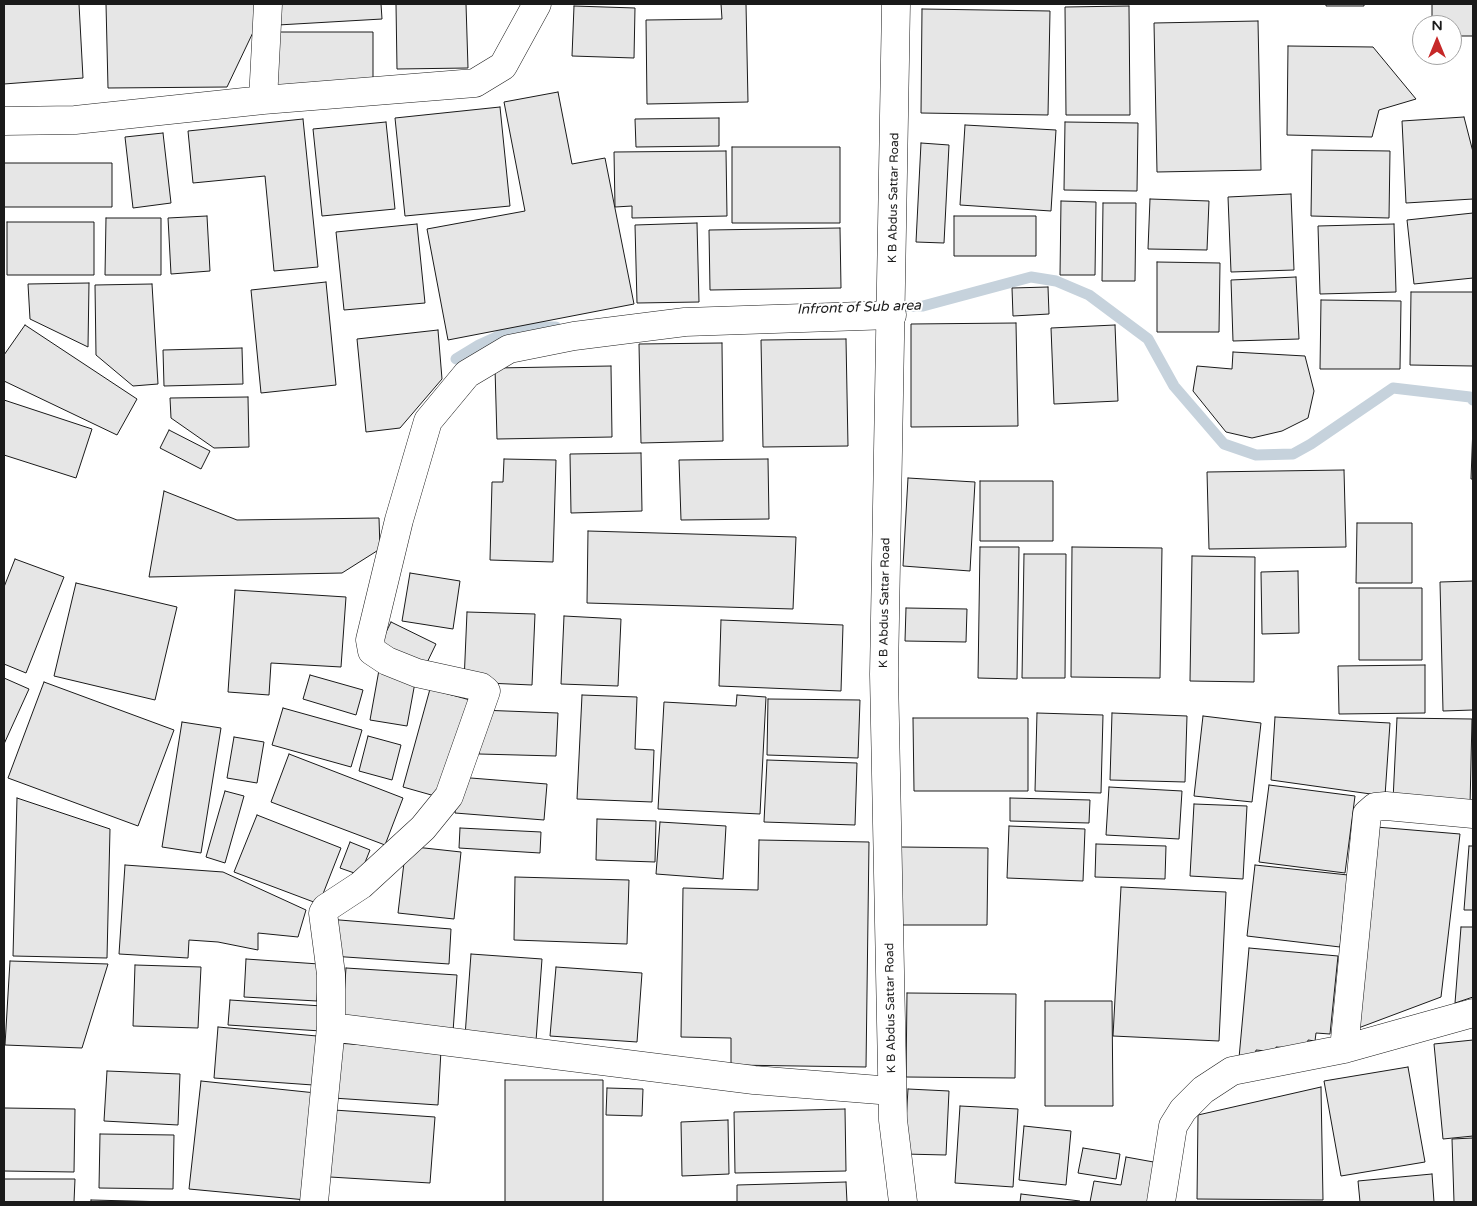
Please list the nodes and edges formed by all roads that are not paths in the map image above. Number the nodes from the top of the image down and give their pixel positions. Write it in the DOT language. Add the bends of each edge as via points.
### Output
graph roads {
  1 [pos="268,4"];
  2 [pos="537,4"];
  3 [pos="896,4"];
  4 [pos="263,100"];
  5 [pos="4,121"];
  6 [pos="892,315"];
  7 [pos="1473,814"];
  8 [pos="1473,1013"];
  9 [pos="331,1027"];
  10 [pos="1344,1049"];
  11 [pos="892,1091"];
  12 [pos="314,1202"];
  13 [pos="903,1202"];
  14 [pos="1160,1202"];
  1 -- 4 [label="street"];
  2 -- 4 [label="street" via="503,66 475,83"];
  3 -- 6 [label="street, K B Abdus Sattar Road"];
  4 -- 5 [label="street" via="75,120"];
  6 -- 9 [label="street" via="685,322 574,336 509,349 467,374 428,420 399,520 370,640 372,651 417,673 481,687 486,691 449,796 423,828 361,884 323,913 332,974"];
  6 -- 11 [label="street, K B Abdus Sattar Road" via="884,674"];
  7 -- 10 [label="street" via="1386,806 1375,807 1367,814"];
  8 -- 10 [label="street"];
  9 -- 11 [label="street" via="754,1080"];
  9 -- 12 [label="street"];
  10 -- 14 [label="street" via="1232,1071 1203,1090 1183,1110 1173,1126"];
  11 -- 13 [label="street, K B Abdus Sattar Road"];
}
